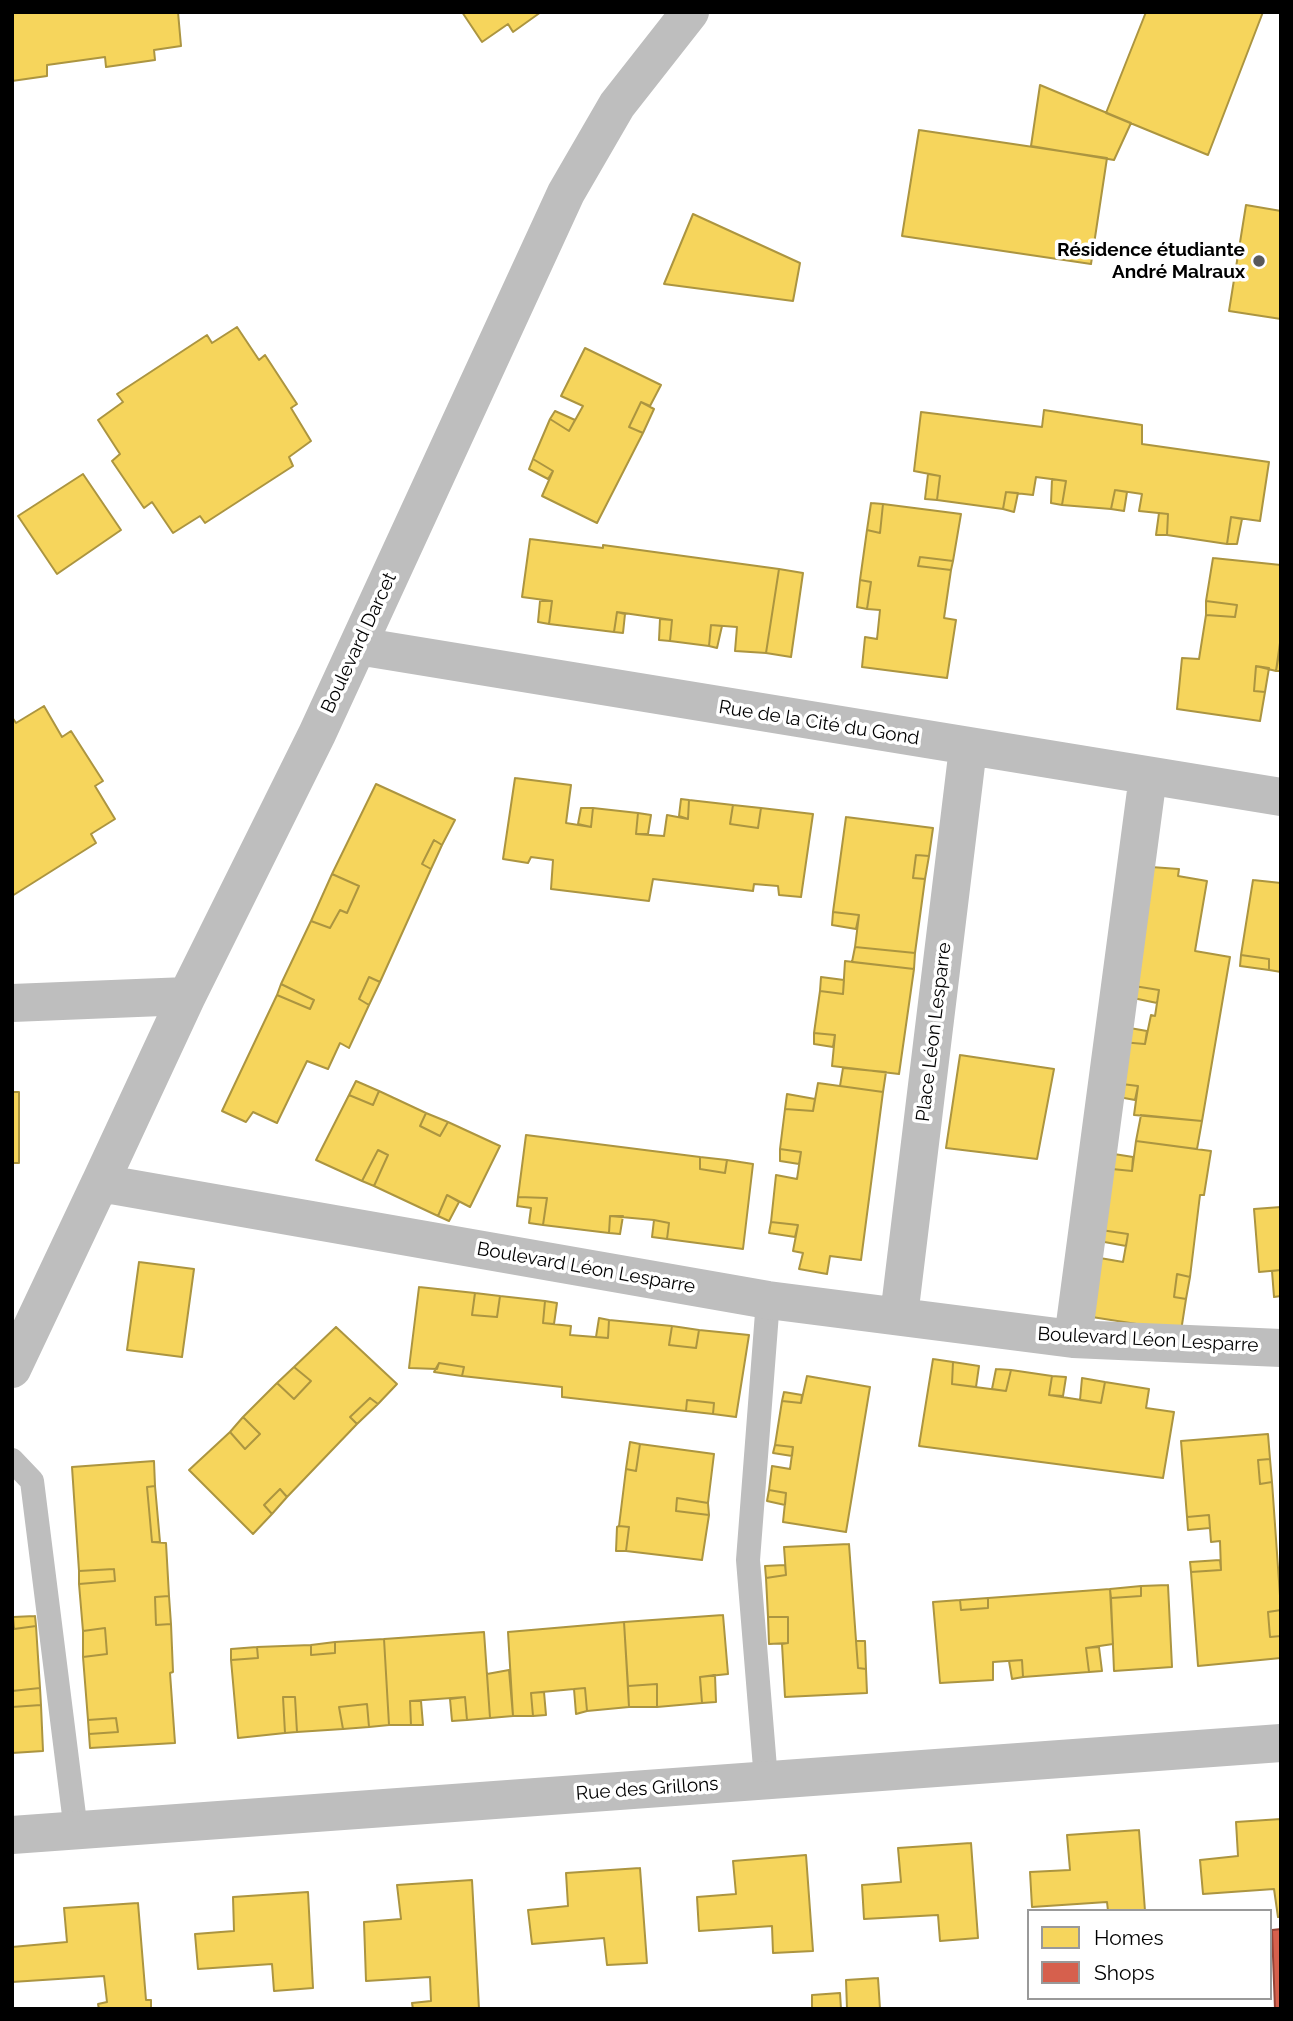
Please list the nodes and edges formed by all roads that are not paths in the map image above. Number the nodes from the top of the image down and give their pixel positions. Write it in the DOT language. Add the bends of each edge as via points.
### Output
graph roads {
  1 [pos="690,12"];
  2 [pos="358,646"];
  3 [pos="968,748"];
  4 [pos="1148,776"];
  5 [pos="1281,797"];
  6 [pos="187,996"];
  7 [pos="12,1003"];
  8 [pos="100,1183"];
  9 [pos="768,1300"];
  10 [pos="899,1316"];
  11 [pos="1073,1339"];
  12 [pos="1281,1348"];
  13 [pos="12,1369"];
  14 [pos="12,1460"];
  15 [pos="1281,1742"];
  16 [pos="766,1780"];
  17 [pos="76,1831"];
  18 [pos="12,1835"];
  1 -- 2 [label="street, Boulevard Darcet" via="617,105 566,193"];
  2 -- 3 [label="street, Rue de la Cité du Gond"];
  2 -- 6 [label="street, Boulevard Darcet"];
  3 -- 4 [label="street, Rue de la Cité du Gond"];
  3 -- 10 [label="street, Place Léon Lesparre"];
  4 -- 5 [label="street, Rue de la Cité du Gond"];
  4 -- 11 [label="street"];
  6 -- 7 [label="street"];
  6 -- 8 [label="street, Boulevard Darcet"];
  8 -- 9 [label="street, Boulevard Léon Lesparre"];
  8 -- 13 [label="street"];
  9 -- 10 [label="street, Boulevard Léon Lesparre"];
  9 -- 16 [label="lane" via="748,1560"];
  10 -- 11 [label="street, Boulevard Léon Lesparre"];
  11 -- 12 [label="street, Boulevard Léon Lesparre"];
  14 -- 17 [label="lane" via="32,1481"];
  15 -- 16 [label="street, Rue des Grillons"];
  16 -- 17 [label="street, Rue des Grillons"];
  17 -- 18 [label="street, Rue des Grillons"];
}
